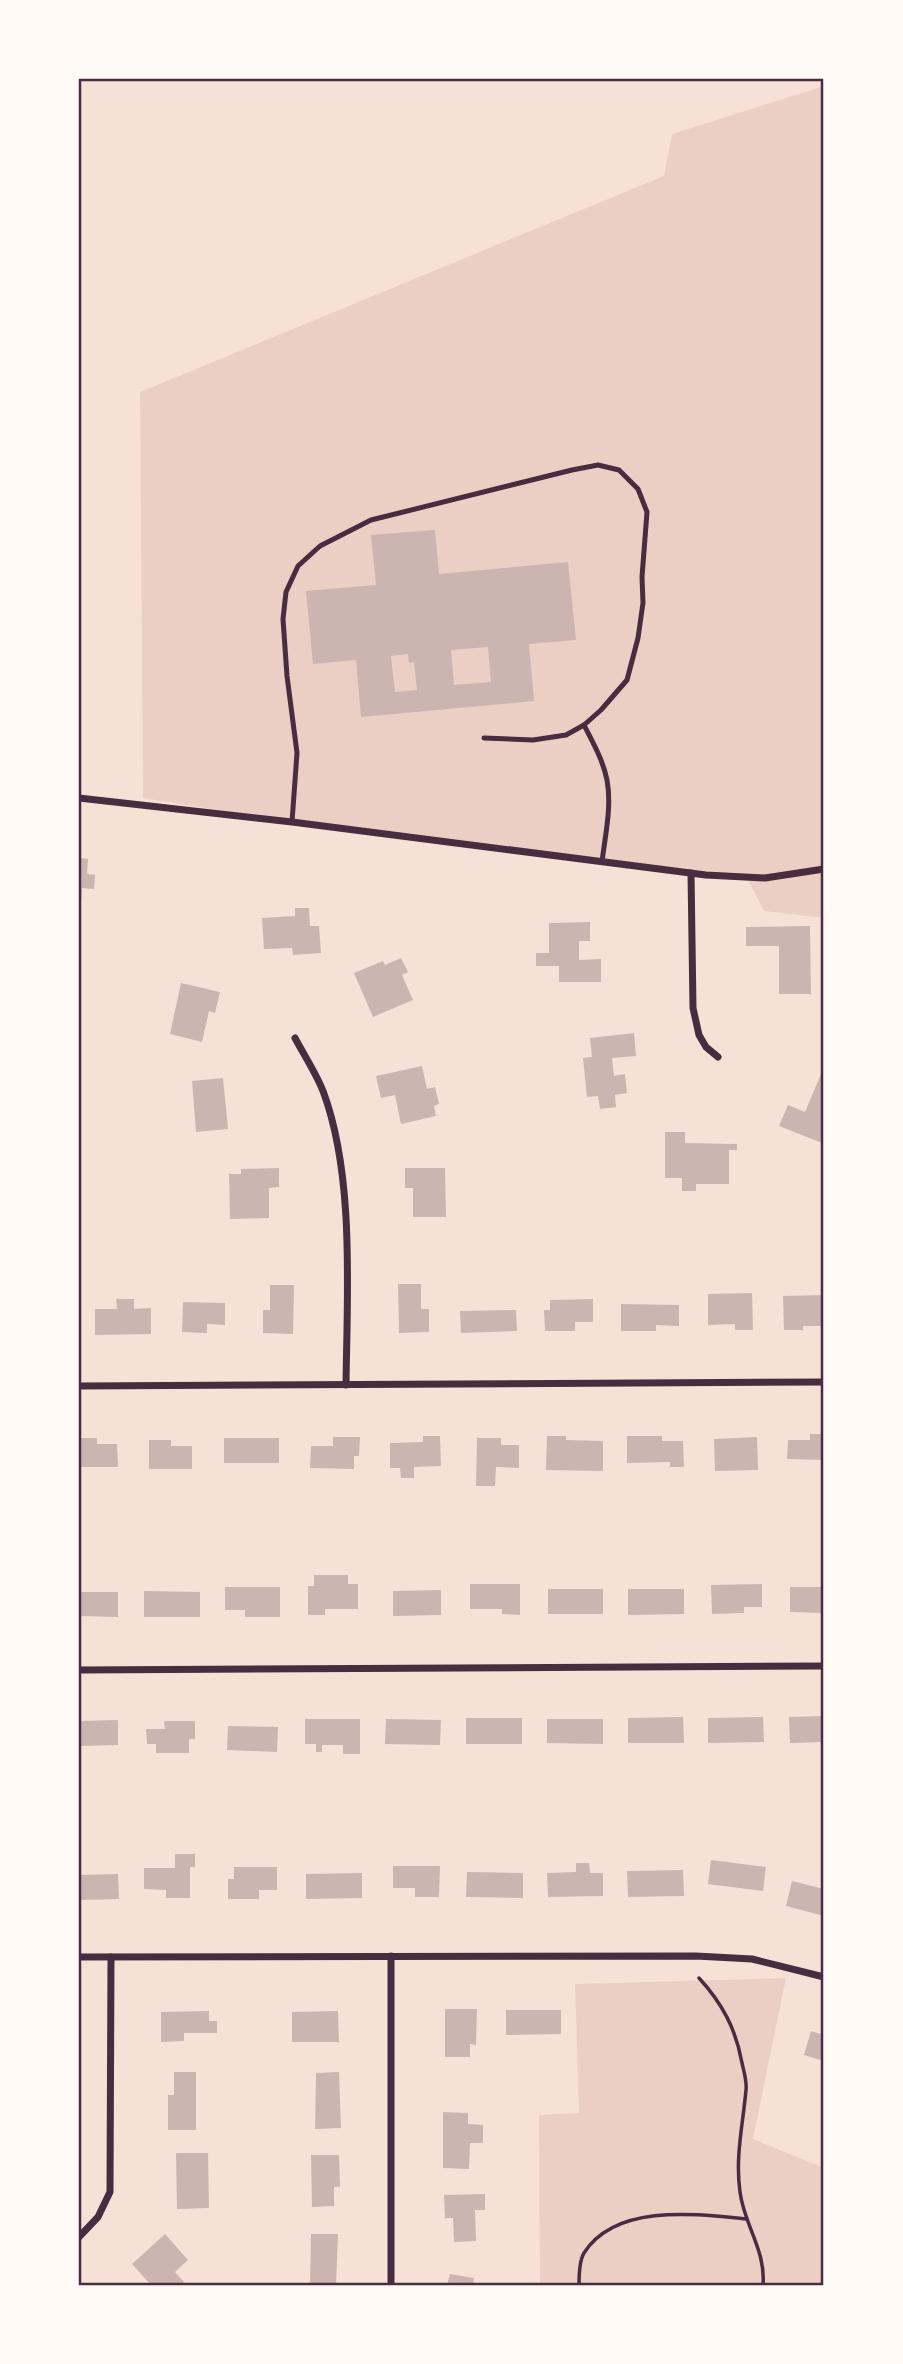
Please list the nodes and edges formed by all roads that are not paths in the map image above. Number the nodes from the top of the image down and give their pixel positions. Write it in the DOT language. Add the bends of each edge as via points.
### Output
graph roads {
  1 [pos="584,725"];
  2 [pos="484,738"];
  3 [pos="79,798"];
  4 [pos="292,822"];
  5 [pos="602,862"];
  6 [pos="824,869"];
  7 [pos="691,873"];
  8 [pos="295,1038"];
  9 [pos="718,1057"];
  10 [pos="824,1382"];
  11 [pos="79,1385"];
  12 [pos="346,1385"];
  13 [pos="824,1666"];
  14 [pos="79,1670"];
  15 [pos="391,1956"];
  16 [pos="79,1957"];
  17 [pos="111,1957"];
  18 [pos="824,1978"];
  19 [pos="79,2238"];
  20 [pos="391,2285"];
  1 -- 2 [label="lane" via="566,736"];
  1 -- 4 [label="lane" via="627,680 643,603 647,513 638,489 619,470 598,466 572,470 370,520 320,546 298,566 286,592 283,619 297,752"];
  1 -- 5 [label="lane" via="607,782 609,809"];
  3 -- 4 [label="street"];
  4 -- 5 [label="street"];
  5 -- 7 [label="street"];
  6 -- 7 [label="street" via="765,878"];
  7 -- 9 [label="street" via="693,1008 699,1035"];
  8 -- 12 [label="street" via="322,1090 343,1188"];
  10 -- 12 [label="street"];
  11 -- 12 [label="street"];
  13 -- 14 [label="street"];
  15 -- 17 [label="street"];
  15 -- 18 [label="street" via="696,1956 752,1959"];
  15 -- 20 [label="street"];
  16 -- 17 [label="street"];
  17 -- 19 [label="street" via="110,2193 98,2217"];
}
